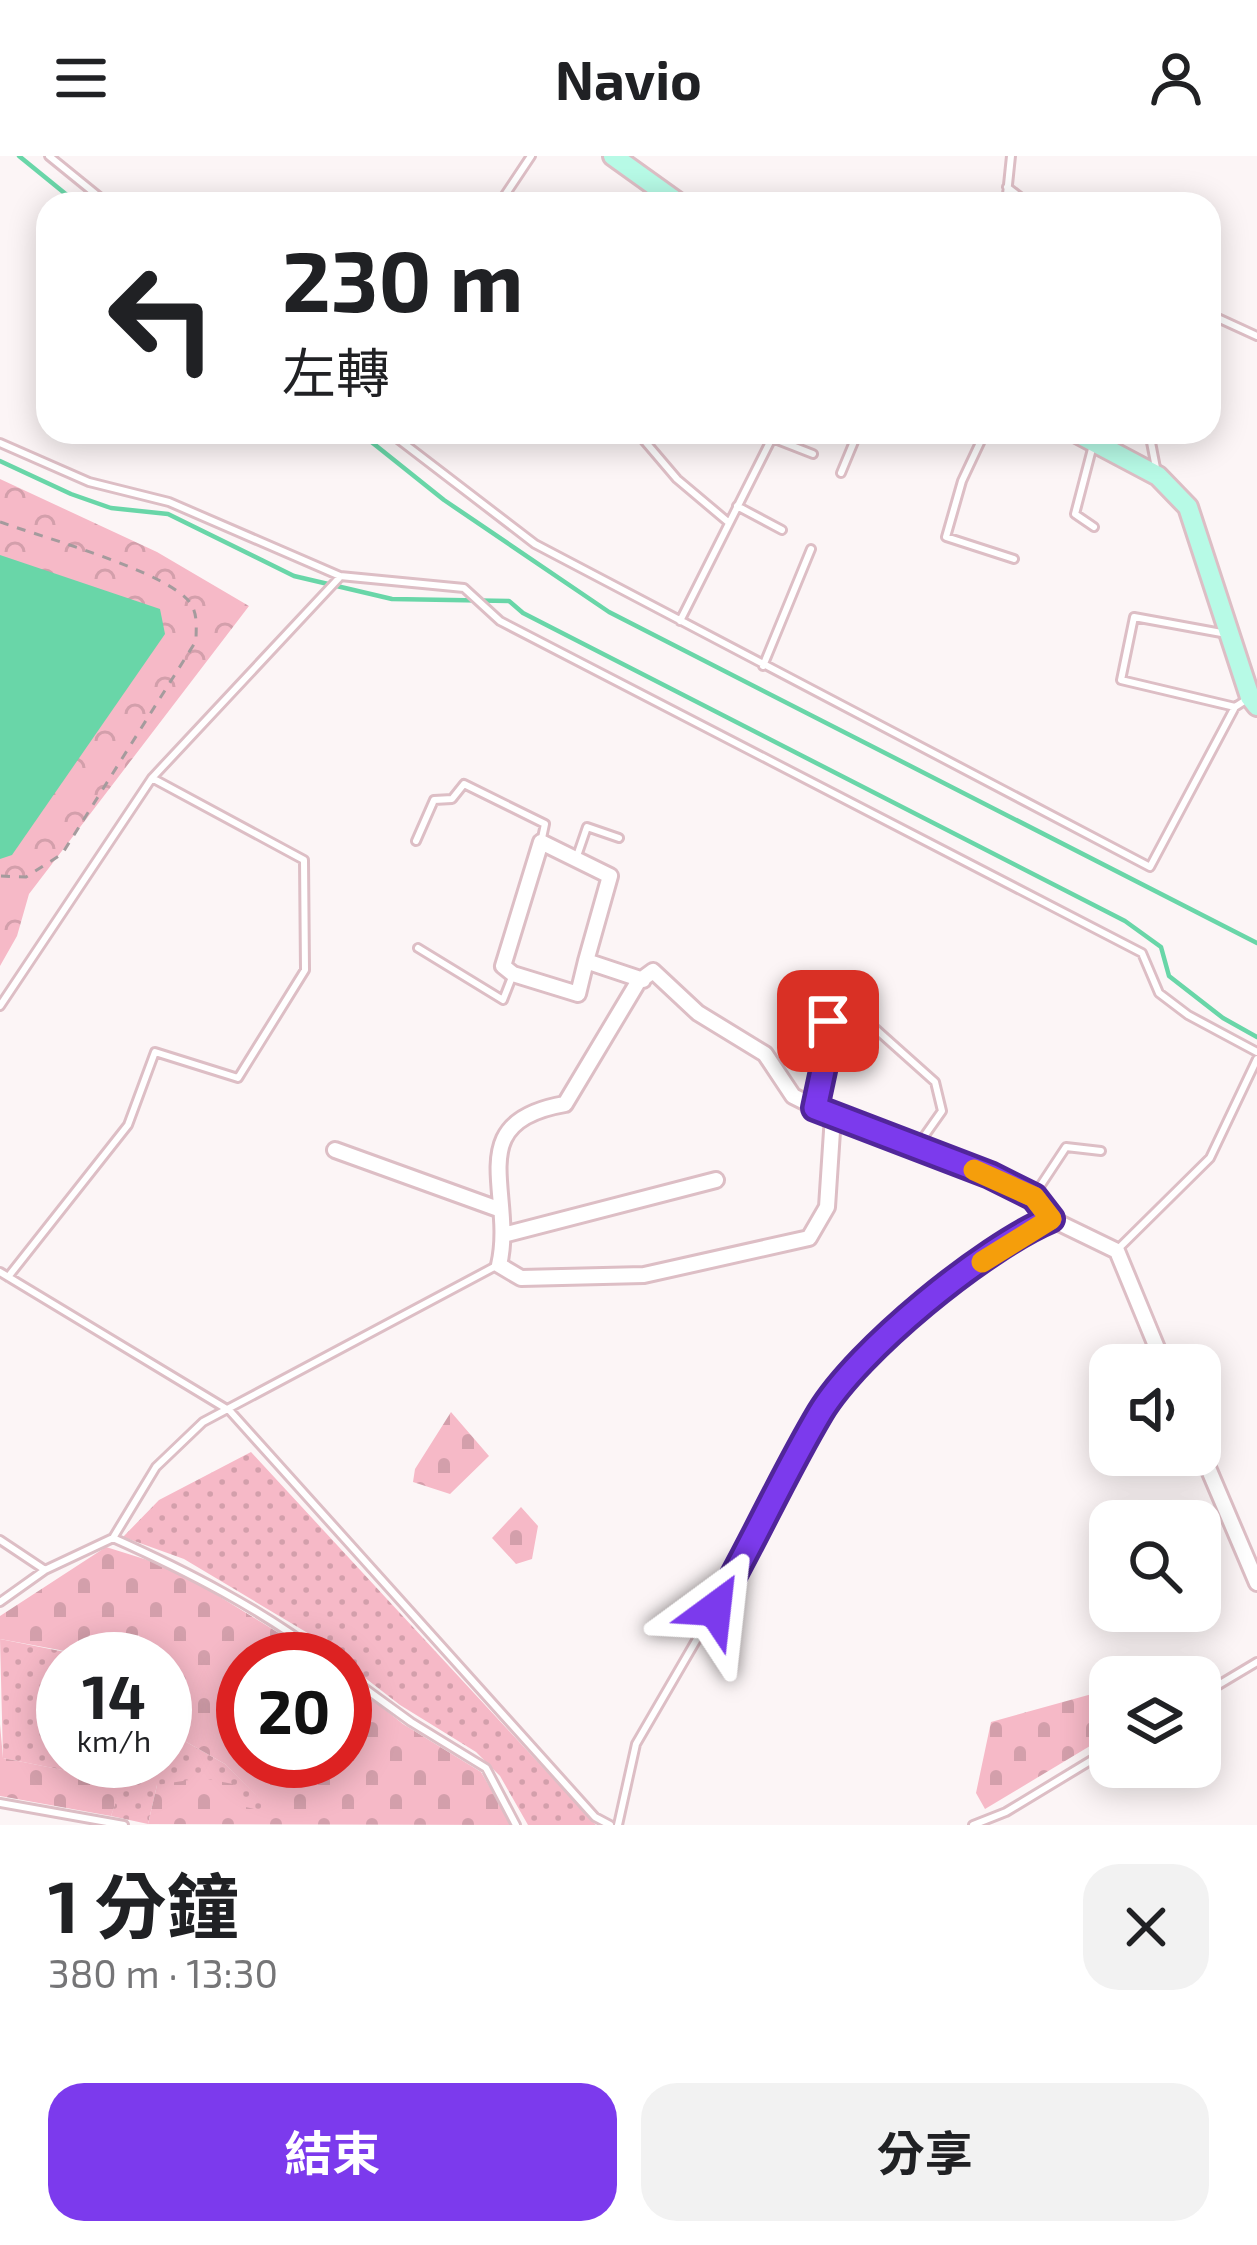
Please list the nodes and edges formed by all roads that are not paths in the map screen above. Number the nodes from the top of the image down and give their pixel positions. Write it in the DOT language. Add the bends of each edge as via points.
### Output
graph roads {
  1 [pos="49,156"];
  2 [pos="531,156"];
  3 [pos="613,156"];
  4 [pos="1012,156"];
  5 [pos="1007,187"];
  6 [pos="93,192"];
  7 [pos="508,192"];
  8 [pos="663,192"];
  9 [pos="1007,192"];
  10 [pos="1013,192"];
  11 [pos="1221,320"];
  12 [pos="1257,336"];
  13 [pos="0,442"];
  14 [pos="404,444"];
  15 [pos="647,444"];
  16 [pos="769,444"];
  17 [pos="792,444"];
  18 [pos="853,444"];
  19 [pos="979,444"];
  20 [pos="1093,444"];
  21 [pos="1098,444"];
  22 [pos="1151,444"];
  23 [pos="813,454"];
  24 [pos="841,473"];
  25 [pos="1158,476"];
  26 [pos="737,506"];
  27 [pos="728,522"];
  28 [pos="1094,527"];
  29 [pos="782,530"];
  30 [pos="811,549"];
  31 [pos="1014,559"];
  32 [pos="340,577"];
  33 [pos="680,621"];
  34 [pos="1231,634"];
  35 [pos="763,666"];
  36 [pos="1247,704"];
  37 [pos="152,778"];
  38 [pos="619,838"];
  39 [pos="416,841"];
  40 [pos="541,842"];
  41 [pos="576,859"];
  42 [pos="418,948"];
  43 [pos="586,961"];
  44 [pos="513,974"];
  45 [pos="643,980"];
  46 [pos="854,989"];
  47 [pos="0,1006"];
  48 [pos="798,1015"];
  49 [pos="1257,1056"];
  50 [pos="815,1108"];
  51 [pos="833,1116"];
  52 [pos="916,1148"];
  53 [pos="335,1150"];
  54 [pos="1101,1151"];
  55 [pos="716,1180"];
  56 [pos="1034,1197"];
  57 [pos="500,1210"];
  58 [pos="1051,1219"];
  59 [pos="502,1235"];
  60 [pos="1117,1251"];
  61 [pos="500,1265"];
  62 [pos="4,1275"];
  63 [pos="1155,1344"];
  64 [pos="230,1411"];
  65 [pos="1211,1476"];
  66 [pos="112,1538"];
  67 [pos="0,1540"];
  68 [pos="45,1570"];
  69 [pos="738,1570"];
  70 [pos="1257,1583"];
  71 [pos="0,1602"];
  72 [pos="290,1632"];
  73 [pos="1257,1662"];
  74 [pos="1221,1683"];
  75 [pos="372,1693"];
  76 [pos="1089,1762"];
  77 [pos="0,1803"];
  78 [pos="124,1825"];
  79 [pos="515,1825"];
  80 [pos="614,1825"];
  81 [pos="973,1825"];
  1 -- 6 [label="lane"];
  2 -- 7 [label="lane"];
  3 -- 8 [label="street"];
  4 -- 5 [label="lane"];
  5 -- 9 [label="lane"];
  5 -- 10 [label="lane"];
  11 -- 12 [label="lane"];
  13 -- 32 [label="lane" via="89,482 169,502"];
  14 -- 33 [label="lane" via="535,544"];
  15 -- 27 [label="lane"];
  16 -- 26 [label="lane"];
  17 -- 23 [label="lane"];
  18 -- 24 [label="lane"];
  19 -- 31 [label="lane" via="946,537"];
  20 -- 28 [label="lane" via="1075,514"];
  21 -- 25 [label="street"];
  22 -- 25 [label="lane"];
  25 -- 34 [label="street" via="1188,507"];
  26 -- 27 [label="lane"];
  26 -- 29 [label="lane"];
  27 -- 33 [label="lane"];
  30 -- 35 [label="lane"];
  32 -- 37 [label="lane"];
  32 -- 49 [label="lane" via="464,588 500,621 1142,953 1159,993"];
  33 -- 35 [label="lane"];
  34 -- 36 [label="street"];
  34 -- 36 [label="lane" via="1134,617 1120,680"];
  35 -- 36 [label="lane" via="1150,866"];
  37 -- 47 [label="lane"];
  37 -- 62 [label="lane" via="304,860 305,970 238,1078 155,1052 128,1125"];
  38 -- 41 [label="lane" via="587,827"];
  39 -- 40 [label="lane" via="434,800 452,799 464,784 545,824"];
  40 -- 41 [label="street"];
  40 -- 44 [label="street" via="503,966"];
  41 -- 43 [label="street" via="610,876"];
  42 -- 44 [label="lane" via="503,1000"];
  43 -- 44 [label="street" via="578,994"];
  43 -- 45 [label="street"];
  45 -- 50 [label="street" via="653,971 698,1013 765,1054 793,1096"];
  45 -- 57 [label="street" via="565,1104 533,1109 507,1130"];
  46 -- 52 [label="lane" via="869,1023 934,1082 942,1112"];
  48 -- 50 [label="street" via="828,1021"];
  49 -- 60 [label="lane" via="1210,1158"];
  50 -- 51 [label="street"];
  51 -- 52 [label="street"];
  51 -- 61 [label="street" via="826,1207 809,1238 644,1275 521,1278"];
  52 -- 56 [label="street"];
  53 -- 57 [label="street"];
  54 -- 56 [label="lane" via="1066,1147"];
  55 -- 59 [label="street"];
  56 -- 58 [label="street"];
  57 -- 59 [label="street"];
  58 -- 60 [label="street"];
  58 -- 69 [label="street" via="932,1296 873,1350 822,1409"];
  59 -- 61 [label="street"];
  60 -- 63 [label="street"];
  61 -- 64 [label="lane"];
  62 -- 64 [label="lane"];
  64 -- 66 [label="lane" via="203,1422 156,1467"];
  64 -- 80 [label="lane" via="596,1817"];
  65 -- 70 [label="street"];
  66 -- 68 [label="lane"];
  66 -- 72 [label="lane"];
  67 -- 68 [label="lane"];
  68 -- 71 [label="lane"];
  69 -- 80 [label="lane" via="636,1744"];
  73 -- 74 [label="lane"];
  75 -- 79 [label="lane" via="486,1768"];
  76 -- 81 [label="lane"];
  77 -- 78 [label="lane"];
}
